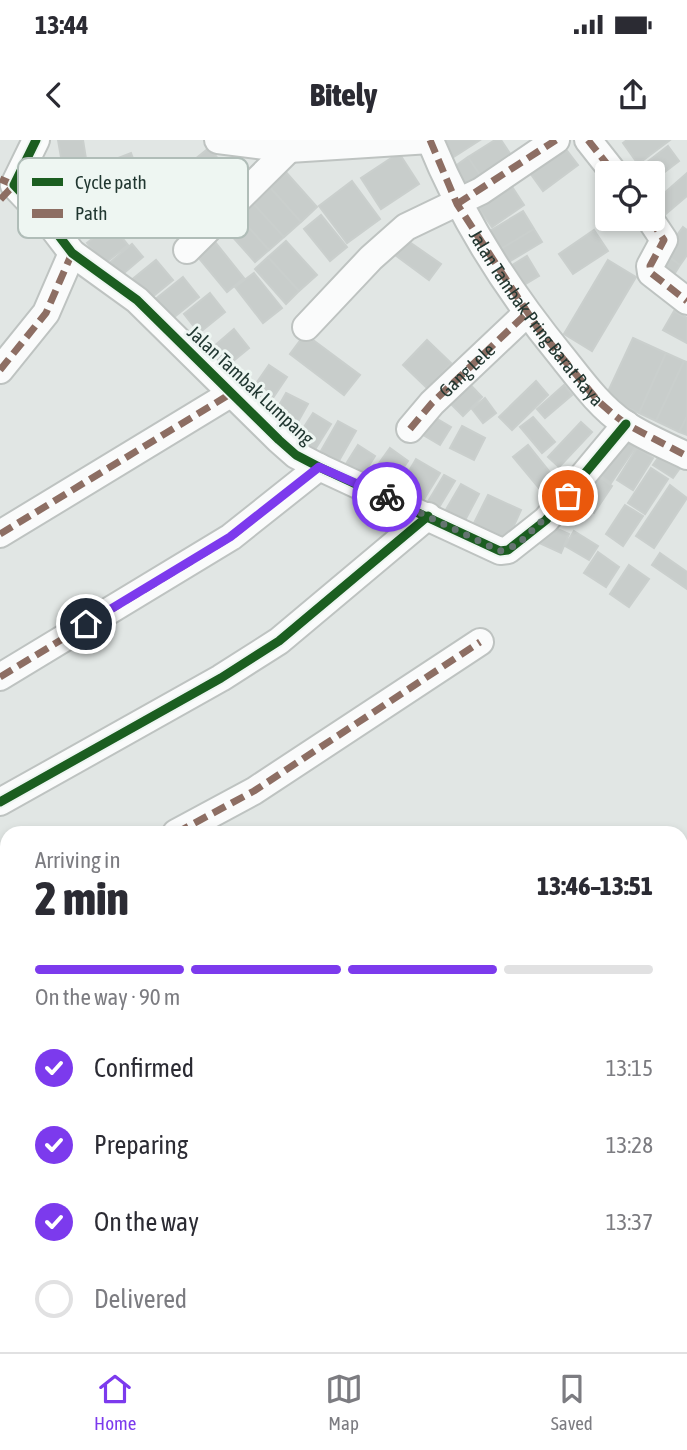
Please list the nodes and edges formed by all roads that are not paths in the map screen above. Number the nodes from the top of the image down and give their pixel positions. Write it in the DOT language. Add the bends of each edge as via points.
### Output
graph roads {
  1 [pos="36,140"];
  2 [pos="218,140"];
  3 [pos="430,140"];
  4 [pos="556,140"];
  5 [pos="588,140"];
  6 [pos="289,149"];
  7 [pos="24,158"];
  8 [pos="605,161"];
  9 [pos="18,168"];
  10 [pos="5,188"];
  11 [pos="248,190"];
  12 [pos="457,204"];
  13 [pos="658,231"];
  14 [pos="61,238"];
  15 [pos="199,238"];
  16 [pos="187,250"];
  17 [pos="72,253"];
  18 [pos="687,301"];
  19 [pos="527,313"];
  20 [pos="306,327"];
  21 [pos="0,370"];
  22 [pos="232,393"];
  23 [pos="626,424"];
  24 [pos="410,429"];
  25 [pos="687,456"];
  26 [pos="319,467"];
  27 [pos="428,516"];
  28 [pos="0,534"];
  29 [pos="480,642"];
  30 [pos="0,677"];
  31 [pos="0,802"];
  32 [pos="189,826"];
  1 -- 7 [label="street, Jalan Tambak Lumpang"];
  2 -- 6 [label="street"];
  3 -- 6 [label="street"];
  3 -- 12 [label="street, Jalan Tambak Pring Barat Raya"];
  4 -- 12 [label="street"];
  5 -- 8 [label="street"];
  6 -- 11 [label="street"];
  9 -- 10 [label="street, Jalan Tambak Lumpang"];
  12 -- 19 [label="street, Jalan Tambak Pring Barat Raya"];
  12 -- 20 [label="street" via="406,227"];
  13 -- 18 [label="street" via="664,240 649,268"];
  14 -- 17 [label="street, Jalan Tambak Lumpang"];
  15 -- 16 [label="street"];
  17 -- 21 [label="street" via="46,313"];
  17 -- 22 [label="street, Jalan Tambak Lumpang" via="137,300"];
  19 -- 23 [label="street, Jalan Tambak Pring Barat Raya" via="598,401"];
  19 -- 24 [label="street, Gang Lele"];
  22 -- 26 [label="street, Jalan Tambak Lumpang" via="296,455"];
  22 -- 28 [label="street, Jalan Tambak Lumpang"];
  23 -- 25 [label="street, Jalan Tambak Pring Barat Raya"];
  23 -- 27 [label="street, Jalan Tambak Lumpang" via="568,496 513,548 500,551"];
  26 -- 27 [label="street, Jalan Tambak Lumpang"];
  26 -- 30 [label="street" via="230,537"];
  27 -- 31 [label="street" via="279,642"];
  29 -- 32 [label="street" via="254,791"];
}
